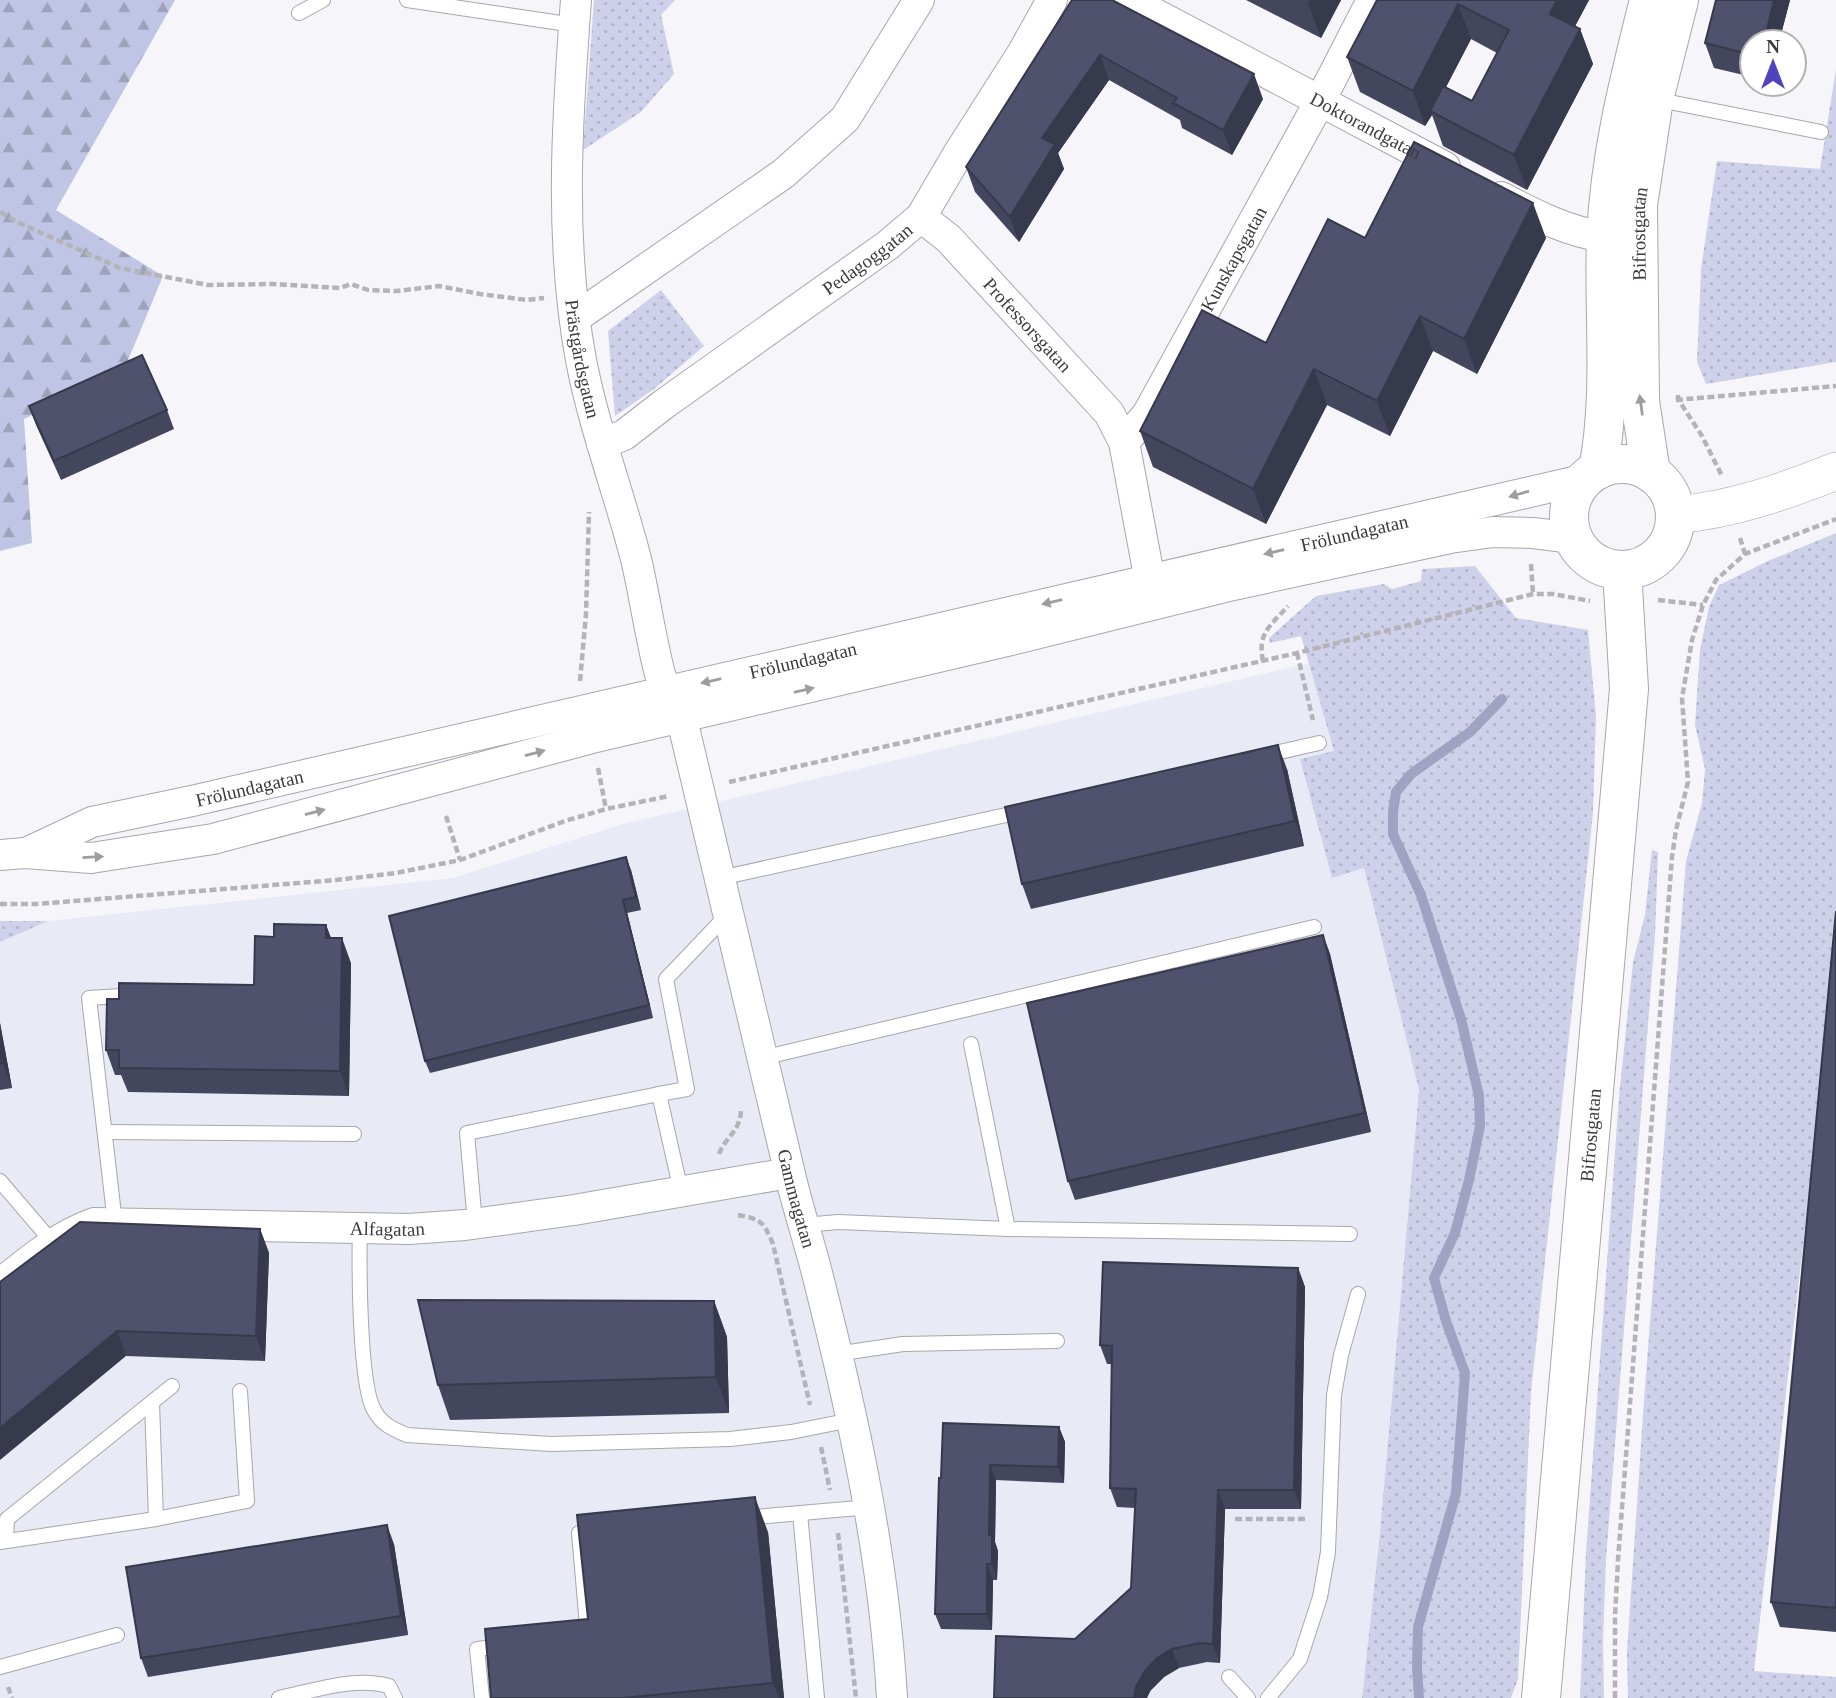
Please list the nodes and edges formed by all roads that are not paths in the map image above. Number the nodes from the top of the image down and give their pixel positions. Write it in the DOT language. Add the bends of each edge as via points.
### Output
graph roads {
  1 [pos="323,0"];
  2 [pos="407,0"];
  3 [pos="919,0"];
  4 [pos="1052,0"];
  5 [pos="1129,0"];
  6 [pos="1372,0"];
  7 [pos="1648,0"];
  8 [pos="1664,0"];
  9 [pos="1679,0"];
  10 [pos="575,12"];
  11 [pos="299,13"];
  12 [pos="1320,101"];
  13 [pos="1639,103"];
  14 [pos="1821,132"];
  15 [pos="1626,187"];
  16 [pos="921,217"];
  17 [pos="1615,225"];
  18 [pos="1621,298"];
  19 [pos="574,307"];
  20 [pos="1606,335"];
  21 [pos="1125,442"];
  22 [pos="602,444"];
  23 [pos="1836,471"];
  24 [pos="1651,473"];
  25 [pos="1592,474"];
  26 [pos="1675,515"];
  27 [pos="1573,538"];
  28 [pos="1624,585"];
  29 [pos="1152,592"];
  30 [pos="674,705"];
  31 [pos="1319,743"];
  32 [pos="1252,758"];
  33 [pos="1041,807"];
  34 [pos="12,854"];
  35 [pos="720,878"];
  36 [pos="728,914"];
  37 [pos="1314,927"];
  38 [pos="155,993"];
  39 [pos="971,1044"];
  40 [pos="762,1058"];
  41 [pos="659,1094"];
  42 [pos="106,1132"];
  43 [pos="354,1134"];
  44 [pos="789,1173"];
  45 [pos="0,1181"];
  46 [pos="681,1191"];
  47 [pos="115,1223"];
  48 [pos="475,1223"];
  49 [pos="804,1226"];
  50 [pos="360,1228"];
  51 [pos="1009,1229"];
  52 [pos="1350,1234"];
  53 [pos="53,1243"];
  54 [pos="0,1284"];
  55 [pos="1358,1294"];
  56 [pos="1057,1341"];
  57 [pos="836,1354"];
  58 [pos="172,1387"];
  59 [pos="240,1391"];
  60 [pos="152,1402"];
  61 [pos="851,1420"];
  62 [pos="870,1507"];
  63 [pos="800,1513"];
  64 [pos="731,1519"];
  65 [pos="156,1520"];
  66 [pos="607,1531"];
  67 [pos="3,1542"];
  68 [pos="117,1634"];
  69 [pos="575,1640"];
  70 [pos="519,1645"];
  71 [pos="0,1667"];
  72 [pos="1229,1677"];
  73 [pos="279,1698"];
  74 [pos="395,1698"];
  75 [pos="482,1698"];
  76 [pos="817,1698"];
  77 [pos="892,1698"];
  78 [pos="1248,1698"];
  79 [pos="1268,1698"];
  80 [pos="1542,1698"];
  1 -- 11 [label="lane"];
  2 -- 10 [label="lane"];
  3 -- 19 [label="street" via="845,119 783,174"];
  4 -- 16 [label="street, Pedagoggatan"];
  5 -- 12 [label="street, Doktorandgatan"];
  6 -- 12 [label="street, Kunskapsgatan"];
  7 -- 13 [label="main road, Bifrostgatan"];
  8 -- 13 [label="lane"];
  9 -- 13 [label="main road, Bifrostgatan"];
  10 -- 19 [label="street, Prästgårdsgatan" via="567,192"];
  12 -- 17 [label="street, Doktorandgatan" via="1554,222 1594,236"];
  12 -- 21 [label="street, Kunskapsgatan" via="1147,415"];
  13 -- 14 [label="lane"];
  13 -- 17 [label="main road, Bifrostgatan" via="1618,123 1611,172"];
  24 -- 13 [label="main road, Bifrostgatan, one-way" via="1640,401"];
  15 -- 17 [label="lane"];
  16 -- 21 [label="street, Professorsgatan" via="949,239 1109,413"];
  16 -- 22 [label="street, Pedagoggatan" via="624,435"];
  17 -- 20 [label="main road, Bifrostgatan"];
  18 -- 20 [label="lane"];
  19 -- 22 [label="street, Prästgårdsgatan"];
  20 -- 25 [label="main road, Bifrostgatan" via="1605,420"];
  21 -- 29 [label="street"];
  22 -- 30 [label="street, Prästgårdsgatan" via="636,559 660,673"];
  23 -- 26 [label="street" via="1731,507"];
  24 -- 25 [label="main road" via="1625,464"];
  24 -- 26 [label="main road, Bifrostgatan" via="1668,491"];
  25 -- 27 [label="main road, Bifrostgatan" via="1573,496"];
  25 -- 29 [label="street, Frölundagatan, one-way"];
  26 -- 28 [label="main road" via="1671,536 1660,554"];
  27 -- 28 [label="main road" via="1585,555"];
  27 -- 29 [label="street, Frölundagatan" via="1493,533"];
  28 -- 80 [label="main road, Bifrostgatan" via="1629,689"];
  29 -- 30 [label="street, Frölundagatan"];
  30 -- 34 [label="street, Frölundagatan" via="585,709 92,822"];
  34 -- 30 [label="street, Frölundagatan, one-way" via="91,858 213,839 592,738"];
  30 -- 35 [label="street, Gammagatan"];
  31 -- 32 [label="lane"];
  33 -- 35 [label="lane"];
  35 -- 36 [label="street, Gammagatan"];
  36 -- 40 [label="street, Gammagatan"];
  36 -- 41 [label="lane" via="666,979 687,1089"];
  37 -- 40 [label="lane"];
  38 -- 42 [label="lane" via="89,998"];
  39 -- 51 [label="lane"];
  40 -- 44 [label="street, Gammagatan"];
  41 -- 46 [label="lane"];
  41 -- 48 [label="lane" via="467,1133"];
  42 -- 43 [label="lane"];
  42 -- 47 [label="lane"];
  44 -- 46 [label="street, Alfagatan"];
  44 -- 49 [label="street, Gammagatan"];
  45 -- 53 [label="lane"];
  46 -- 48 [label="street, Alfagatan"];
  47 -- 50 [label="street, Alfagatan"];
  47 -- 53 [label="street, Alfagatan" via="94,1223"];
  48 -- 50 [label="street, Alfagatan"];
  49 -- 51 [label="lane" via="838,1222"];
  49 -- 57 [label="street, Gammagatan"];
  50 -- 61 [label="lane" via="366,1375 373,1409 387,1427 407,1435 551,1444 730,1439"];
  51 -- 52 [label="lane"];
  53 -- 54 [label="street, Alfagatan"];
  55 -- 79 [label="lane" via="1334,1395 1328,1552 1320,1597 1300,1659"];
  56 -- 57 [label="lane" via="903,1344"];
  57 -- 61 [label="street, Gammagatan"];
  58 -- 60 [label="lane"];
  59 -- 65 [label="lane" via="247,1501"];
  60 -- 65 [label="lane"];
  60 -- 67 [label="lane" via="7,1520"];
  61 -- 62 [label="street, Gammagatan"];
  62 -- 63 [label="lane"];
  62 -- 77 [label="street, Gammagatan"];
  63 -- 64 [label="lane"];
  63 -- 76 [label="lane"];
  65 -- 67 [label="lane"];
  66 -- 69 [label="lane" via="579,1533 589,1639"];
  68 -- 71 [label="lane"];
  70 -- 75 [label="lane" via="477,1649"];
  72 -- 78 [label="lane"];
  73 -- 74 [label="lane" via="376,1682 389,1686"];
}
